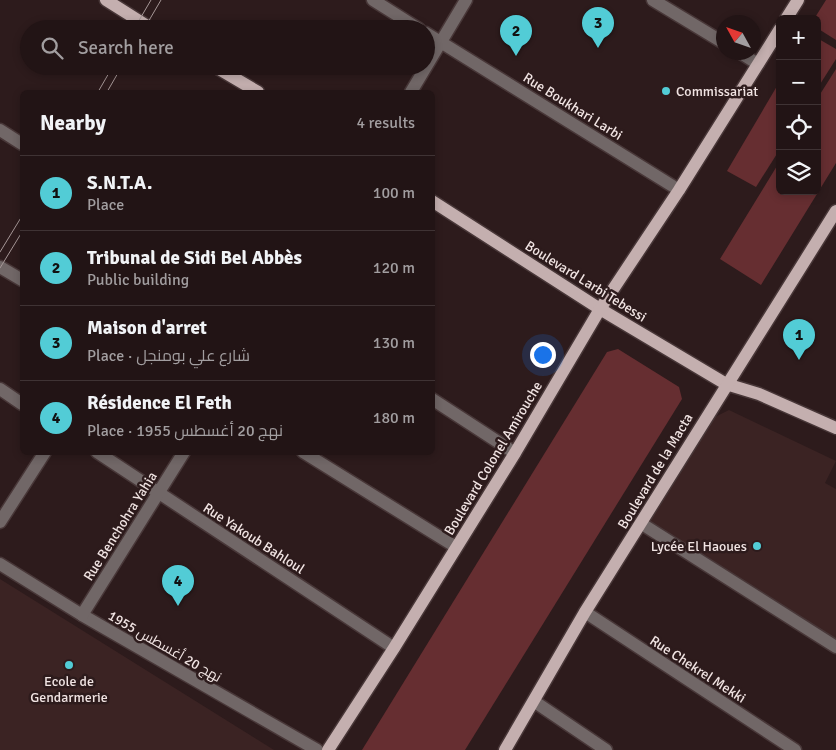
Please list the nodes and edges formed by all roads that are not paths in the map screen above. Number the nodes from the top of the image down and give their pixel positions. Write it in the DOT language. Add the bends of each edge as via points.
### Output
graph roads {
  1 [pos="106,0"];
  2 [pos="373,0"];
  3 [pos="466,0"];
  4 [pos="653,0"];
  5 [pos="798,0"];
  6 [pos="789,15"];
  7 [pos="138,20"];
  8 [pos="405,20"];
  9 [pos="776,35"];
  10 [pos="716,38"];
  11 [pos="435,39"];
  12 [pos="442,43"];
  13 [pos="435,54"];
  14 [pos="752,60"];
  15 [pos="758,64"];
  16 [pos="229,75"];
  17 [pos="422,75"];
  18 [pos="255,90"];
  19 [pos="412,90"];
  20 [pos="0,130"];
  21 [pos="20,143"];
  22 [pos="679,190"];
  23 [pos="435,203"];
  24 [pos="836,212"];
  25 [pos="0,267"];
  26 [pos="20,279"];
  27 [pos="600,309"];
  28 [pos="726,384"];
  29 [pos="0,389"];
  30 [pos="435,401"];
  31 [pos="20,403"];
  32 [pos="836,428"];
  33 [pos="515,453"];
  34 [pos="43,455"];
  35 [pos="101,455"];
  36 [pos="182,455"];
  37 [pos="308,455"];
  38 [pos="158,493"];
  39 [pos="0,522"];
  40 [pos="642,524"];
  41 [pos="456,547"];
  42 [pos="0,564"];
  43 [pos="584,612"];
  44 [pos="82,615"];
  45 [pos="836,647"];
  46 [pos="394,648"];
  47 [pos="535,702"];
  48 [pos="317,750"];
  49 [pos="328,750"];
  50 [pos="505,750"];
  51 [pos="606,750"];
  52 [pos="795,750"];
  1 -- 7 [label="main road"];
  2 -- 8 [label="street"];
  3 -- 12 [label="street"];
  4 -- 10 [label="street"];
  5 -- 6 [label="main road"];
  9 -- 15 [label="main road, Boulevard Colonel Amirouche"];
  11 -- 12 [label="street, Rue Boukhari Larbi"];
  12 -- 13 [label="street"];
  12 -- 22 [label="street, Rue Boukhari Larbi"];
  14 -- 15 [label="street"];
  15 -- 22 [label="main road, Boulevard Colonel Amirouche"];
  16 -- 18 [label="main road"];
  17 -- 19 [label="street"];
  20 -- 21 [label="street"];
  22 -- 27 [label="main road, Boulevard Colonel Amirouche"];
  23 -- 27 [label="main road, Boulevard Larbi Tebessi"];
  24 -- 28 [label="main road, Boulevard de la Macta"];
  25 -- 26 [label="street"];
  27 -- 28 [label="main road, Boulevard Larbi Tebessi"];
  27 -- 33 [label="main road, Boulevard Colonel Amirouche"];
  28 -- 32 [label="main road, Boulevard Larbi Tebessi" via="759,394"];
  28 -- 40 [label="main road, Boulevard de la Macta"];
  29 -- 31 [label="street"];
  30 -- 33 [label="street"];
  33 -- 41 [label="main road, Boulevard Colonel Amirouche"];
  34 -- 39 [label="street"];
  35 -- 38 [label="street, Rue Yakoub Bahloul"];
  36 -- 38 [label="street, Rue Benchohra Yahia"];
  37 -- 41 [label="street"];
  38 -- 44 [label="street, Rue Benchohra Yahia"];
  38 -- 46 [label="street, Rue Yakoub Bahloul"];
  40 -- 43 [label="main road, Boulevard de la Macta"];
  40 -- 45 [label="street"];
  41 -- 46 [label="main road, Boulevard Colonel Amirouche"];
  42 -- 44 [label="street, نهج 20 أغسطس 1955"];
  43 -- 47 [label="main road, Boulevard de la Macta"];
  43 -- 52 [label="street, Rue Chekrel Mekki"];
  44 -- 48 [label="street, نهج 20 أغسطس 1955"];
  46 -- 49 [label="main road, Boulevard Colonel Amirouche"];
  47 -- 50 [label="main road, Boulevard de la Macta"];
  47 -- 51 [label="street"];
}
